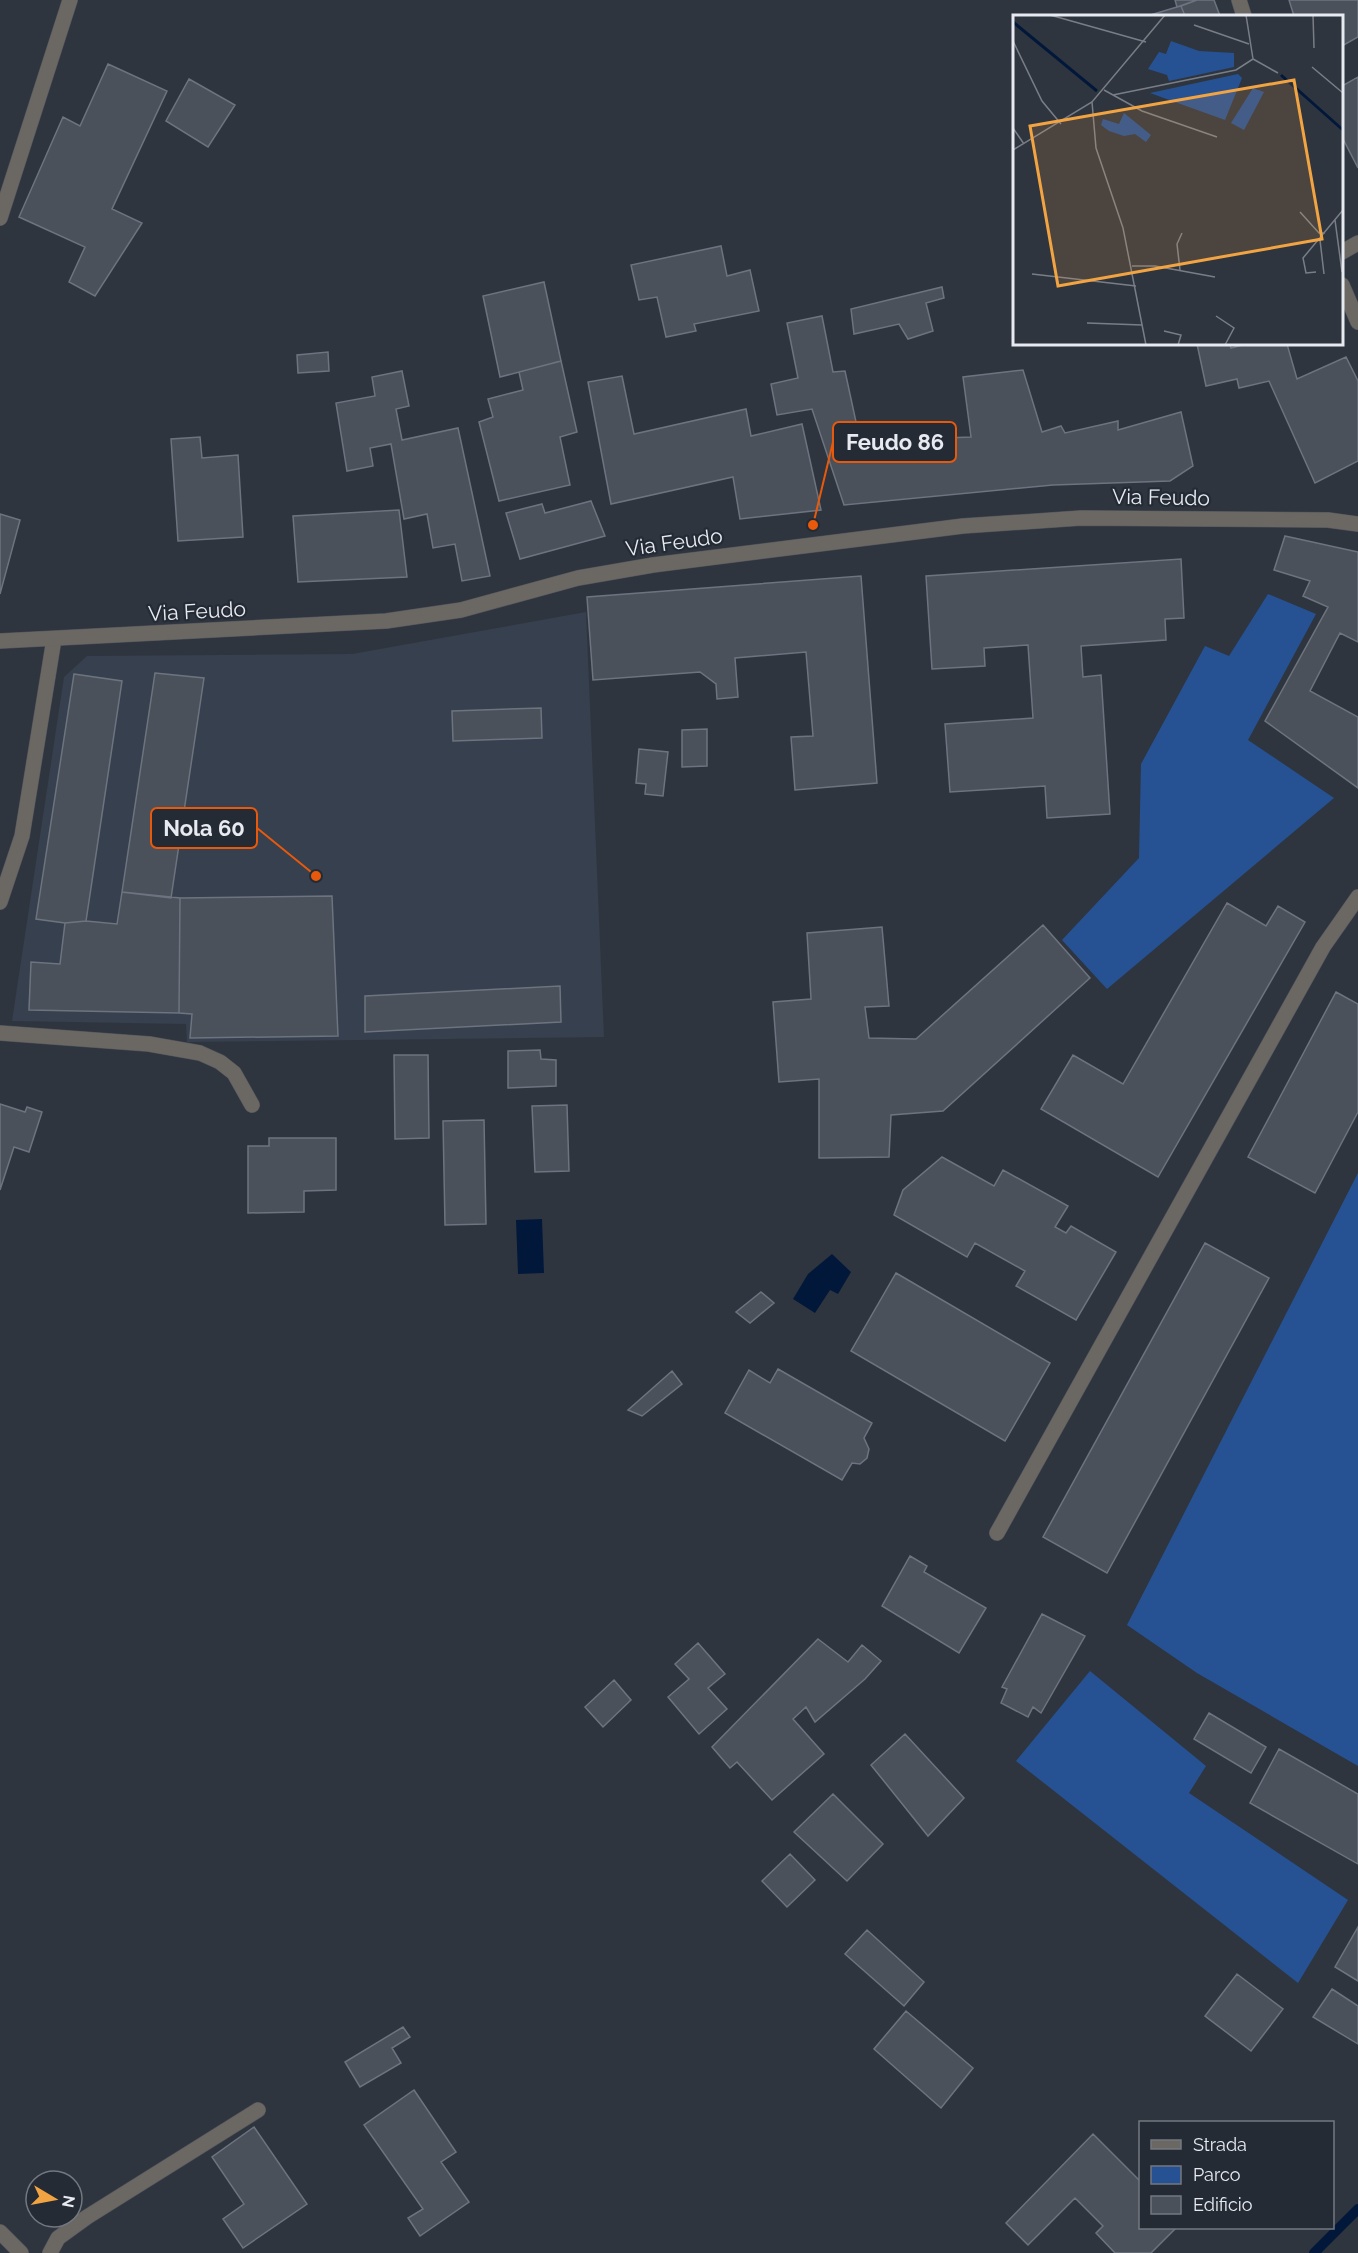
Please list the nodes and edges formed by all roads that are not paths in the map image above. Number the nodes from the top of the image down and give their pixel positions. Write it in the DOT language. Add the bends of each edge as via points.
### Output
graph roads {
  1 [pos="70,0"];
  2 [pos="1239,0"];
  3 [pos="1244,15"];
  4 [pos="0,218"];
  5 [pos="1358,243"];
  6 [pos="1343,251"];
  7 [pos="1343,289"];
  8 [pos="1358,322"];
  9 [pos="1354,520"];
  10 [pos="54,639"];
  11 [pos="0,641"];
  12 [pos="1358,897"];
  13 [pos="0,902"];
  14 [pos="0,1033"];
  15 [pos="252,1105"];
  16 [pos="996,1533"];
  17 [pos="258,2110"];
  18 [pos="0,2232"];
  19 [pos="21,2253"];
  20 [pos="50,2253"];
  1 -- 4 [label="street"];
  2 -- 3 [label="street"];
  5 -- 6 [label="street"];
  7 -- 8 [label="street"];
  9 -- 10 [label="street, Via Feudo" via="1081,518 963,526 653,565 578,578 461,610 386,621"];
  10 -- 11 [label="street, Via Feudo"];
  10 -- 13 [label="street" via="22,836"];
  12 -- 16 [label="street" via="1323,947"];
  14 -- 15 [label="street" via="149,1044 200,1053 234,1073"];
  17 -- 20 [label="street" via="87,2217 58,2238"];
  18 -- 19 [label="street"];
}
